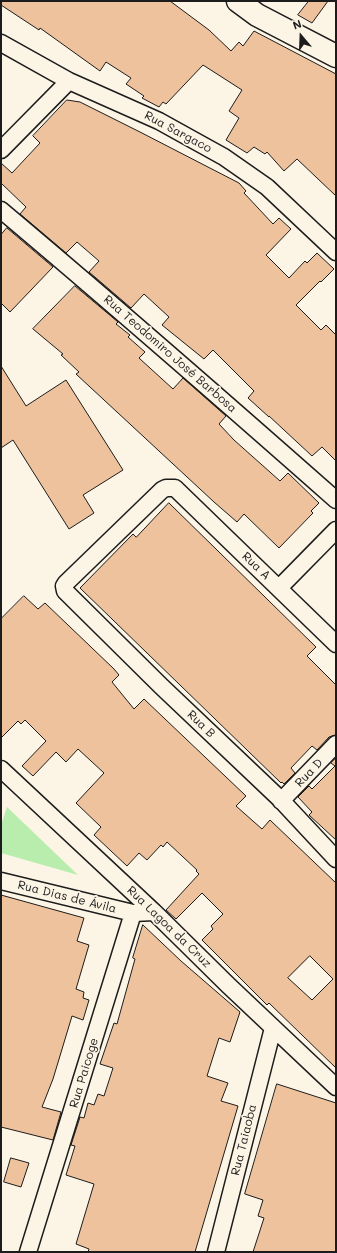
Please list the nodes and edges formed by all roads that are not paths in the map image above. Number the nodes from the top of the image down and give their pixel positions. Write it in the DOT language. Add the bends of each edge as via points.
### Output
graph roads {
  1 [pos="238,1"];
  2 [pos="1,43"];
  3 [pos="336,56"];
  4 [pos="69,81"];
  5 [pos="1,150"];
  6 [pos="1,210"];
  7 [pos="336,252"];
  8 [pos="336,500"];
  9 [pos="336,530"];
  10 [pos="279,588"];
  11 [pos="66,591"];
  12 [pos="336,644"];
  13 [pos="336,744"];
  14 [pos="1,769"];
  15 [pos="281,801"];
  16 [pos="336,859"];
  17 [pos="1,881"];
  18 [pos="154,912"];
  19 [pos="133,913"];
  20 [pos="273,1028"];
  21 [pos="336,1087"];
  22 [pos="28,1252"];
  23 [pos="216,1252"];
  1 -- 3 [label="main road" via="257,15"];
  2 -- 4 [label="street, Rua Sargaco"];
  4 -- 5 [label="street"];
  4 -- 7 [label="street, Rua Sargaco" via="160,121 224,157 267,187"];
  6 -- 8 [label="street, Rua Teodomiro José Barbosa" via="194,374"];
  9 -- 10 [label="street"];
  10 -- 11 [label="street, Rua A" via="175,488 166,488 66,583"];
  10 -- 12 [label="street, Rua A"];
  11 -- 15 [label="street, Rua B"];
  13 -- 15 [label="street, Rua D"];
  14 -- 18 [label="street, Rua Lagoa da Cruz"];
  15 -- 16 [label="street, Rua B"];
  17 -- 19 [label="street, Rua Dias de Ávila"];
  18 -- 19 [label="street"];
  18 -- 20 [label="street, Rua Lagoa da Cruz"];
  19 -- 22 [label="street, Rua Paicoge"];
  20 -- 21 [label="street, Rua Lagoa da Cruz"];
  20 -- 23 [label="street, Rua Taiaoba"];
}
